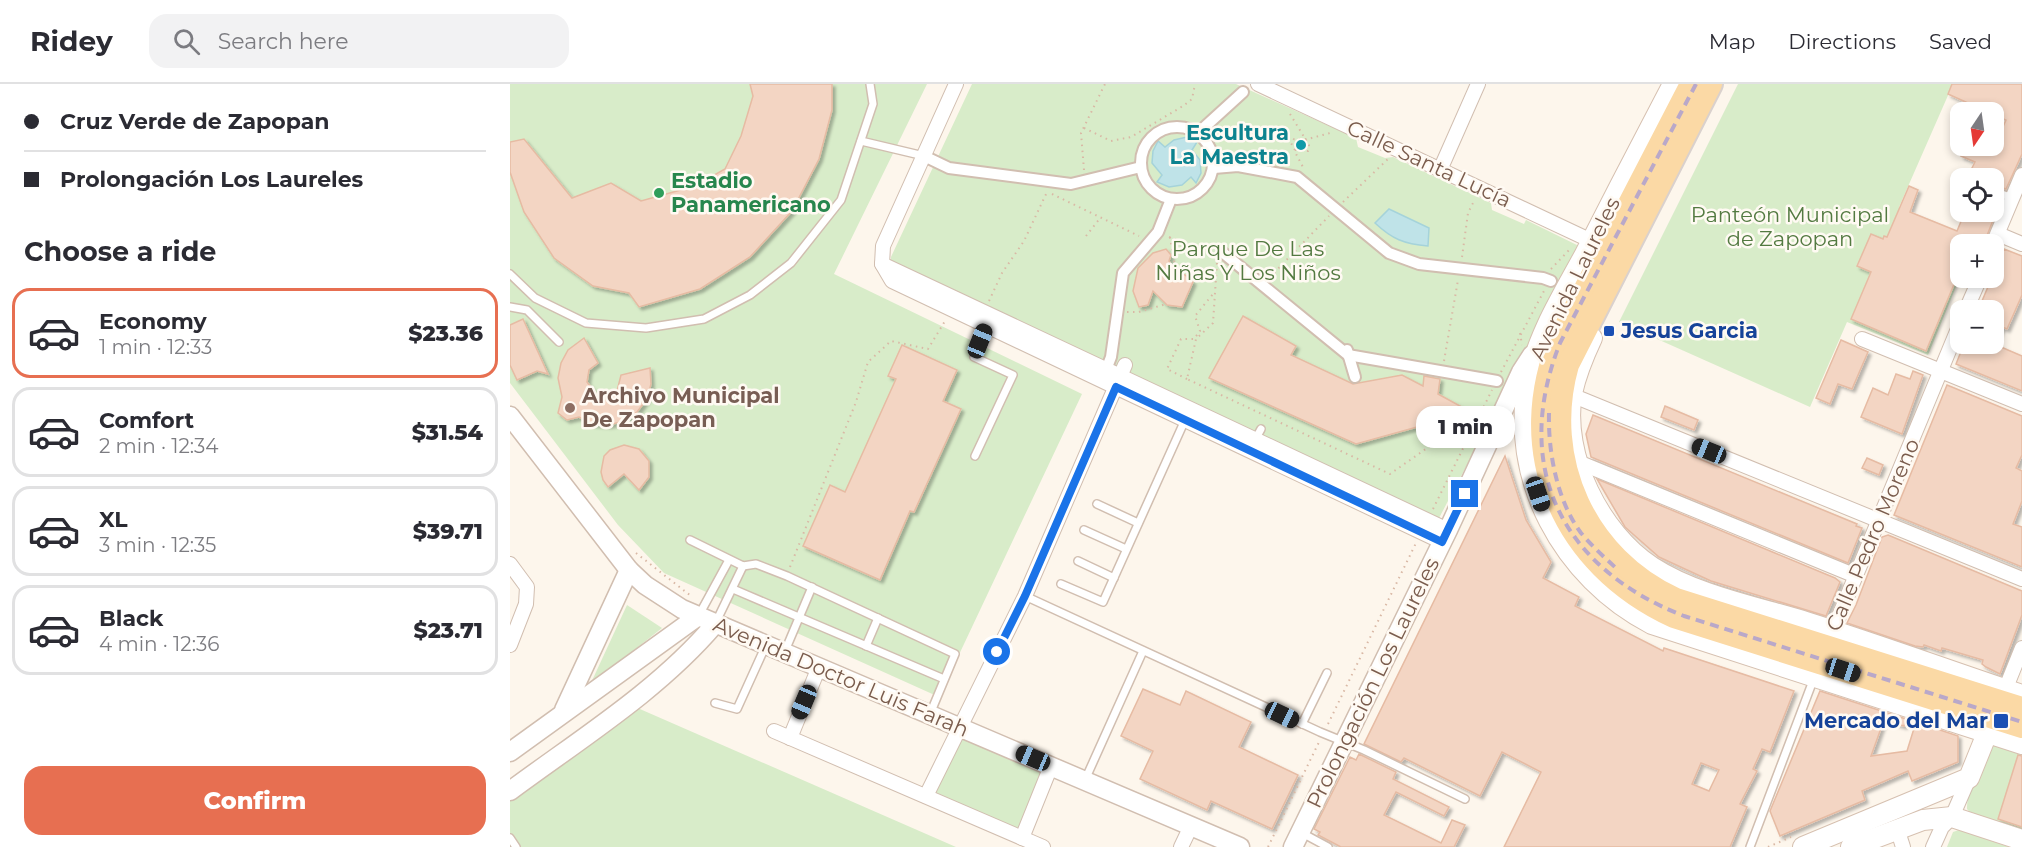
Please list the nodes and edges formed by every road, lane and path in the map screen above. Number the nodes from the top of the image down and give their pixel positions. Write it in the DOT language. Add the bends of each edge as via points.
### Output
graph roads {
  1 [pos="870,84"];
  2 [pos="956,84"];
  3 [pos="1106,84"];
  4 [pos="1195,84"];
  5 [pos="1257,84"];
  6 [pos="1478,84"];
  7 [pos="1673,84"];
  8 [pos="1691,84"];
  9 [pos="1711,84"];
  10 [pos="1723,84"];
  11 [pos="1244,92"];
  12 [pos="1289,112"];
  13 [pos="1084,128"];
  14 [pos="1198,133"];
  15 [pos="1333,133"];
  16 [pos="861,141"];
  17 [pos="1295,150"];
  18 [pos="924,156"];
  19 [pos="1141,167"];
  20 [pos="1214,168"];
  21 [pos="1440,170"];
  22 [pos="2022,175"];
  23 [pos="1304,181"];
  24 [pos="1085,182"];
  25 [pos="2004,195"];
  26 [pos="2012,198"];
  27 [pos="1171,199"];
  28 [pos="1654,205"];
  29 [pos="1101,218"];
  30 [pos="1158,232"];
  31 [pos="1998,234"];
  32 [pos="1086,236"];
  33 [pos="1170,237"];
  34 [pos="2004,241"];
  35 [pos="1149,242"];
  36 [pos="2022,244"];
  37 [pos="1607,250"];
  38 [pos="1204,251"];
  39 [pos="1222,252"];
  40 [pos="882,264"];
  41 [pos="1176,272"];
  42 [pos="510,274"];
  43 [pos="1548,280"];
  44 [pos="1214,292"];
  45 [pos="989,301"];
  46 [pos="1166,304"];
  47 [pos="510,307"];
  48 [pos="950,308"];
  49 [pos="1118,312"];
  50 [pos="986,326"];
  51 [pos="1862,339"];
  52 [pos="559,342"];
  53 [pos="1539,344"];
  54 [pos="1950,349"];
  55 [pos="1347,351"];
  56 [pos="1106,370"];
  57 [pos="1941,371"];
  58 [pos="1120,376"];
  59 [pos="1355,377"];
  60 [pos="1187,379"];
  61 [pos="1497,381"];
  62 [pos="1567,393"];
  63 [pos="2022,404"];
  64 [pos="510,418"];
  65 [pos="1185,420"];
  66 [pos="1500,421"];
  67 [pos="1475,425"];
  68 [pos="1525,428"];
  69 [pos="975,456"];
  70 [pos="1578,462"];
  71 [pos="1097,504"];
  72 [pos="1880,520"];
  73 [pos="1138,523"];
  74 [pos="1424,527"];
  75 [pos="1084,530"];
  76 [pos="1445,536"];
  77 [pos="690,540"];
  78 [pos="1126,549"];
  79 [pos="729,560"];
  80 [pos="1078,561"];
  81 [pos="510,564"];
  82 [pos="743,566"];
  83 [pos="629,570"];
  84 [pos="787,576"];
  85 [pos="1856,576"];
  86 [pos="1114,578"];
  87 [pos="2022,579"];
  88 [pos="1061,584"];
  89 [pos="812,587"];
  90 [pos="733,589"];
  91 [pos="1025,596"];
  92 [pos="697,617"];
  93 [pos="800,617"];
  94 [pos="878,618"];
  95 [pos="715,624"];
  96 [pos="510,645"];
  97 [pos="766,645"];
  98 [pos="866,646"];
  99 [pos="2022,648"];
  100 [pos="1143,651"];
  101 [pos="784,653"];
  102 [pos="1824,654"];
  103 [pos="819,667"];
  104 [pos="1327,673"];
  105 [pos="944,679"];
  106 [pos="715,703"];
  107 [pos="2002,707"];
  108 [pos="2022,708"];
  109 [pos="563,712"];
  110 [pos="930,714"];
  111 [pos="1302,724"];
  112 [pos="960,727"];
  113 [pos="2022,727"];
  114 [pos="774,731"];
  115 [pos="1323,734"];
  116 [pos="790,738"];
  117 [pos="1344,742"];
  118 [pos="2022,744"];
  119 [pos="510,752"];
  120 [pos="1051,766"];
  121 [pos="1969,778"];
  122 [pos="1085,780"];
  123 [pos="510,791"];
  124 [pos="926,796"];
  125 [pos="1465,800"];
  126 [pos="1952,817"];
  127 [pos="1191,826"];
  128 [pos="510,838"];
  129 [pos="1022,838"];
  130 [pos="1900,838"];
  131 [pos="1296,839"];
  132 [pos="2022,840"];
  133 [pos="516,847"];
  134 [pos="1044,847"];
  135 [pos="1181,847"];
  136 [pos="1240,847"];
  137 [pos="1268,847"];
  138 [pos="1328,847"];
  139 [pos="1750,847"];
  140 [pos="1803,847"];
  141 [pos="1851,847"];
  142 [pos="1933,847"];
  1 -- 16 [label="lane" via="873,104"];
  2 -- 18 [label="street"];
  3 -- 13 [label="path"];
  4 -- 13 [label="path" via="1192,99 1184,106 1131,137 1111,141"];
  5 -- 21 [label="street, Calle Santa Lucía"];
  6 -- 21 [label="street"];
  7 -- 37 [label="main road, Avenida Laureles"];
  8 -- 37 [label="main road, Avenida Laureles"];
  9 -- 28 [label="main road, Avenida Laureles"];
  10 -- 28 [label="main road, Avenida Laureles"];
  11 -- 14 [label="street"];
  12 -- 17 [label="path" via="1309,145 1308,151"];
  13 -- 24 [label="path" via="1081,133"];
  14 -- 19 [label="street" via="1175,127 1156,133 1145,147"];
  14 -- 20 [label="street" via="1210,147"];
  15 -- 17 [label="path" via="1294,139 1291,142"];
  16 -- 18 [label="lane"];
  16 -- 42 [label="lane" via="841,200 791,263 750,295 705,318 646,328 586,323 536,298"];
  17 -- 23 [label="path" via="1303,164"];
  18 -- 24 [label="street" via="950,168"];
  18 -- 40 [label="street" via="883,246"];
  19 -- 24 [label="street"];
  19 -- 27 [label="street" via="1151,188"];
  20 -- 23 [label="street" via="1238,166"];
  20 -- 27 [label="street" via="1209,182 1197,193"];
  21 -- 37 [label="street, Calle Santa Lucía"];
  22 -- 26 [label="street"];
  23 -- 43 [label="street" via="1389,253 1419,264"];
  25 -- 26 [label="lane"];
  26 -- 31 [label="street"];
  27 -- 30 [label="street"];
  28 -- 37 [label="main road, Avenida Laureles"];
  29 -- 32 [label="path"];
  29 -- 35 [label="path"];
  29 -- 45 [label="path" via="1047,191 1024,242 1002,273"];
  30 -- 33 [label="path"];
  30 -- 35 [label="street"];
  33 -- 38 [label="path"];
  33 -- 41 [label="path"];
  34 -- 36 [label="street"];
  35 -- 49 [label="street" via="1123,273"];
  37 -- 43 [label="path" via="1562,256"];
  37 -- 53 [label="main road, Avenida Laureles"];
  37 -- 62 [label="main road, Avenida Laureles" via="1573,351"];
  37 -- 102 [label="main road, Avenida Laureles" via="1560,335 1543,397 1544,460 1566,520 1594,561 1641,600 1674,616"];
  39 -- 44 [label="path"];
  39 -- 55 [label="street"];
  40 -- 48 [label="street" via="892,281"];
  40 -- 56 [label="street"];
  43 -- 61 [label="path"];
  44 -- 60 [label="path" via="1213,323 1196,339"];
  44 -- 60 [label="path" via="1195,316 1200,331 1194,339 1181,339 1167,369"];
  46 -- 49 [label="path" via="1139,312"];
  47 -- 52 [label="lane" via="527,310"];
  48 -- 50 [label="street"];
  48 -- 84 [label="path" via="928,349 891,341 868,362"];
  49 -- 56 [label="street"];
  50 -- 58 [label="street"];
  50 -- 69 [label="lane" via="974,357 1013,375"];
  51 -- 57 [label="street"];
  53 -- 66 [label="street, Prolongación Los Laureles" via="1521,372"];
  53 -- 68 [label="main road, Avenida Laureles" via="1529,378"];
  54 -- 57 [label="street, Calle Pedro Moreno"];
  55 -- 59 [label="street"];
  55 -- 61 [label="street"];
  56 -- 58 [label="street"];
  57 -- 63 [label="street"];
  57 -- 72 [label="street, Calle Pedro Moreno"];
  58 -- 65 [label="street"];
  58 -- 74 [label="street" via="1258,434"];
  58 -- 91 [label="street"];
  60 -- 67 [label="path" via="1390,474 1453,430"];
  61 -- 67 [label="path"];
  62 -- 70 [label="main road, Avenida Laureles"];
  62 -- 72 [label="street"];
  62 -- 102 [label="main road, Avenida Laureles" via="1561,447 1568,479 1589,525 1626,567 1676,599"];
  64 -- 83 [label="street, Avenida Doctor Luis Farah"];
  65 -- 73 [label="lane"];
  65 -- 74 [label="street"];
  66 -- 68 [label="street" via="1516,419"];
  66 -- 76 [label="street, Prolongación Los Laureles"];
  67 -- 74 [label="path"];
  68 -- 102 [label="main road, Avenida Laureles" via="1529,464 1542,506 1569,555 1597,587 1632,614 1668,632"];
  70 -- 85 [label="street"];
  70 -- 102 [label="main road, Avenida Laureles" via="1612,529 1650,566"];
  71 -- 73 [label="lane"];
  72 -- 85 [label="street, Calle Pedro Moreno"];
  72 -- 87 [label="street"];
  73 -- 78 [label="lane"];
  74 -- 76 [label="street"];
  74 -- 115 [label="path"];
  75 -- 78 [label="lane"];
  76 -- 117 [label="street, Prolongación Los Laureles"];
  77 -- 79 [label="lane"];
  78 -- 86 [label="lane"];
  79 -- 82 [label="lane"];
  79 -- 92 [label="lane"];
  80 -- 86 [label="lane"];
  81 -- 96 [label="street" via="527,587 526,604"];
  82 -- 84 [label="lane" via="756,564"];
  82 -- 90 [label="lane"];
  83 -- 92 [label="street, Avenida Doctor Luis Farah" via="660,596"];
  83 -- 109 [label="street"];
  84 -- 89 [label="lane"];
  85 -- 102 [label="street, Calle Pedro Moreno"];
  86 -- 88 [label="lane" via="1103,603"];
  89 -- 93 [label="lane"];
  89 -- 94 [label="lane"];
  90 -- 93 [label="lane"];
  90 -- 95 [label="lane"];
  91 -- 100 [label="lane"];
  91 -- 112 [label="street"];
  92 -- 95 [label="street, Avenida Doctor Luis Farah"];
  92 -- 109 [label="street"];
  93 -- 98 [label="lane"];
  93 -- 101 [label="lane"];
  94 -- 98 [label="lane"];
  94 -- 105 [label="lane" via="955,654"];
  95 -- 97 [label="street, Avenida Doctor Luis Farah"];
  95 -- 123 [label="street" via="639,696"];
  97 -- 101 [label="street, Avenida Doctor Luis Farah"];
  97 -- 106 [label="lane" via="737,710"];
  98 -- 105 [label="lane"];
  99 -- 107 [label="street"];
  100 -- 111 [label="lane"];
  100 -- 122 [label="lane"];
  101 -- 103 [label="street, Avenida Doctor Luis Farah"];
  102 -- 107 [label="main road, Avenida Laureles"];
  102 -- 107 [label="main road, Avenida Laureles"];
  102 -- 139 [label="lane, Calle Pedro Moreno"];
  103 -- 110 [label="street, Avenida Doctor Luis Farah"];
  103 -- 116 [label="street"];
  104 -- 111 [label="lane"];
  105 -- 110 [label="lane"];
  107 -- 108 [label="main road, Avenida Laureles"];
  107 -- 113 [label="main road, Avenida Laureles"];
  107 -- 118 [label="main road, Avenida Laureles"];
  107 -- 121 [label="main road"];
  109 -- 119 [label="street"];
  110 -- 112 [label="street, Avenida Doctor Luis Farah"];
  111 -- 115 [label="lane"];
  112 -- 120 [label="street, Avenida Doctor Luis Farah"];
  112 -- 124 [label="street"];
  114 -- 116 [label="street"];
  115 -- 117 [label="lane"];
  115 -- 137 [label="path"];
  116 -- 124 [label="street"];
  117 -- 125 [label="lane"];
  117 -- 131 [label="street, Prolongación Los Laureles"];
  120 -- 122 [label="street, Avenida Doctor Luis Farah"];
  120 -- 129 [label="street"];
  121 -- 126 [label="street"];
  121 -- 140 [label="main road"];
  122 -- 127 [label="street, Avenida Doctor Luis Farah"];
  124 -- 129 [label="street"];
  126 -- 130 [label="main road" via="1923,820"];
  126 -- 132 [label="main road"];
  126 -- 142 [label="street" via="1942,827"];
  127 -- 135 [label="street"];
  127 -- 136 [label="street, Avenida Doctor Luis Farah"];
  128 -- 133 [label="lane"];
  129 -- 134 [label="street"];
  130 -- 141 [label="main road"];
  131 -- 138 [label="lane"];
}
